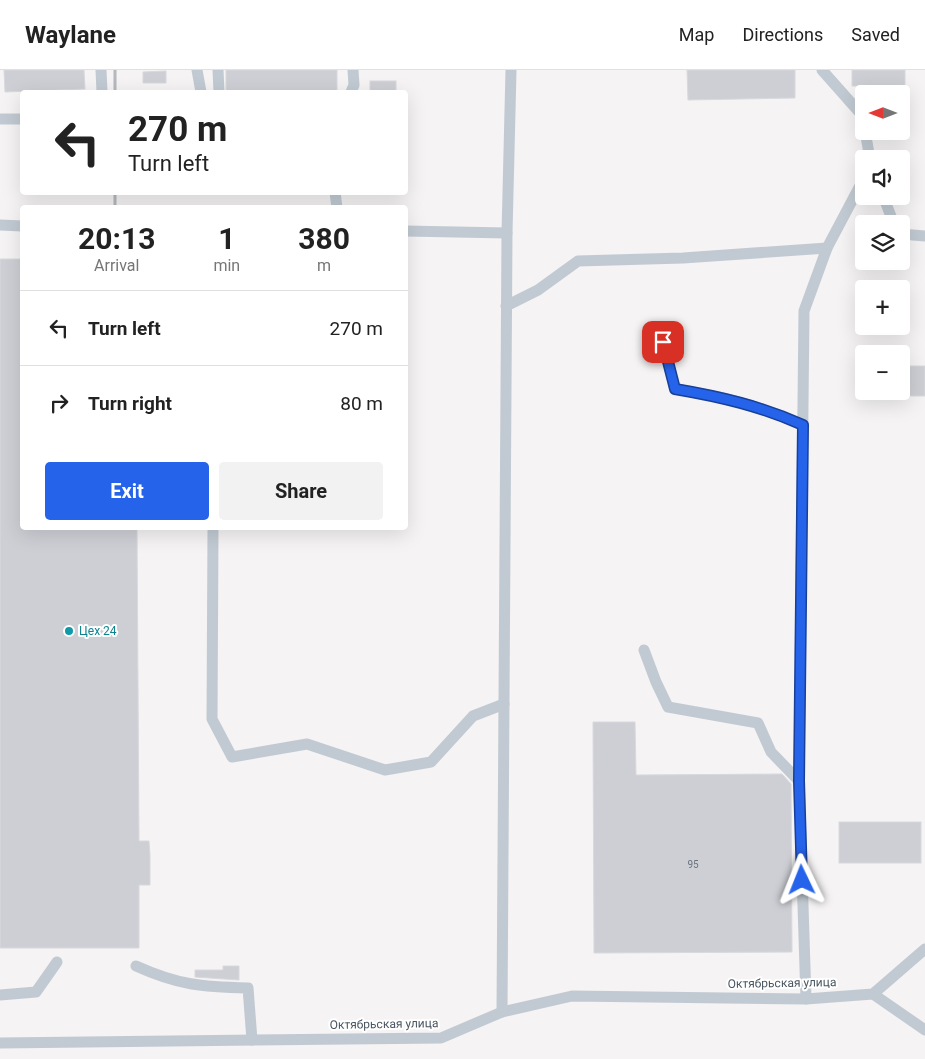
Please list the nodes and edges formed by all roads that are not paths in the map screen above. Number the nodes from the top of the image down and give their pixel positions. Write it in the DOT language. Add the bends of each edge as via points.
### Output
graph roads {
  1 [pos="101,70"];
  2 [pos="197,70"];
  3 [pos="218,70"];
  4 [pos="353,70"];
  5 [pos="511,70"];
  6 [pos="822,70"];
  7 [pos="102,90"];
  8 [pos="201,90"];
  9 [pos="219,90"];
  10 [pos="352,90"];
  11 [pos="855,107"];
  12 [pos="0,119"];
  13 [pos="20,119"];
  14 [pos="855,195"];
  15 [pos="0,225"];
  16 [pos="20,226"];
  17 [pos="408,231"];
  18 [pos="507,233"];
  19 [pos="910,235"];
  20 [pos="925,236"];
  21 [pos="827,248"];
  22 [pos="506,306"];
  23 [pos="663,342"];
  24 [pos="803,425"];
  25 [pos="213,530"];
  26 [pos="644,650"];
  27 [pos="504,704"];
  28 [pos="799,781"];
  29 [pos="925,949"];
  30 [pos="57,962"];
  31 [pos="136,966"];
  32 [pos="873,994"];
  33 [pos="0,995"];
  34 [pos="806,999"];
  35 [pos="502,1012"];
  36 [pos="924,1027"];
  37 [pos="252,1040"];
  38 [pos="0,1043"];
  1 -- 7 [label="street"];
  2 -- 8 [label="street"];
  3 -- 9 [label="street"];
  4 -- 10 [label="street"];
  5 -- 18 [label="street"];
  6 -- 11 [label="street"];
  12 -- 13 [label="street"];
  14 -- 21 [label="street"];
  15 -- 16 [label="street"];
  17 -- 18 [label="street"];
  18 -- 22 [label="street"];
  19 -- 20 [label="street"];
  21 -- 22 [label="street" via="578,261 538,290"];
  21 -- 24 [label="street" via="804,311"];
  22 -- 27 [label="street"];
  23 -- 24 [label="street" via="675,389 736,400"];
  24 -- 28 [label="street"];
  25 -- 27 [label="street" via="212,719 232,757 307,744 385,770 431,762 473,716"];
  26 -- 28 [label="street" via="668,707 758,723 771,752"];
  27 -- 35 [label="street"];
  28 -- 34 [label="street"];
  29 -- 32 [label="street"];
  30 -- 33 [label="street" via="36,992"];
  31 -- 37 [label="street" via="167,980 207,987 248,988"];
  32 -- 34 [label="street, Октябрьская улица"];
  32 -- 36 [label="street"];
  34 -- 35 [label="street, Октябрьская улица" via="572,996"];
  35 -- 37 [label="street, Октябрьская улица" via="441,1038"];
  37 -- 38 [label="street, Октябрьская улица"];
}
